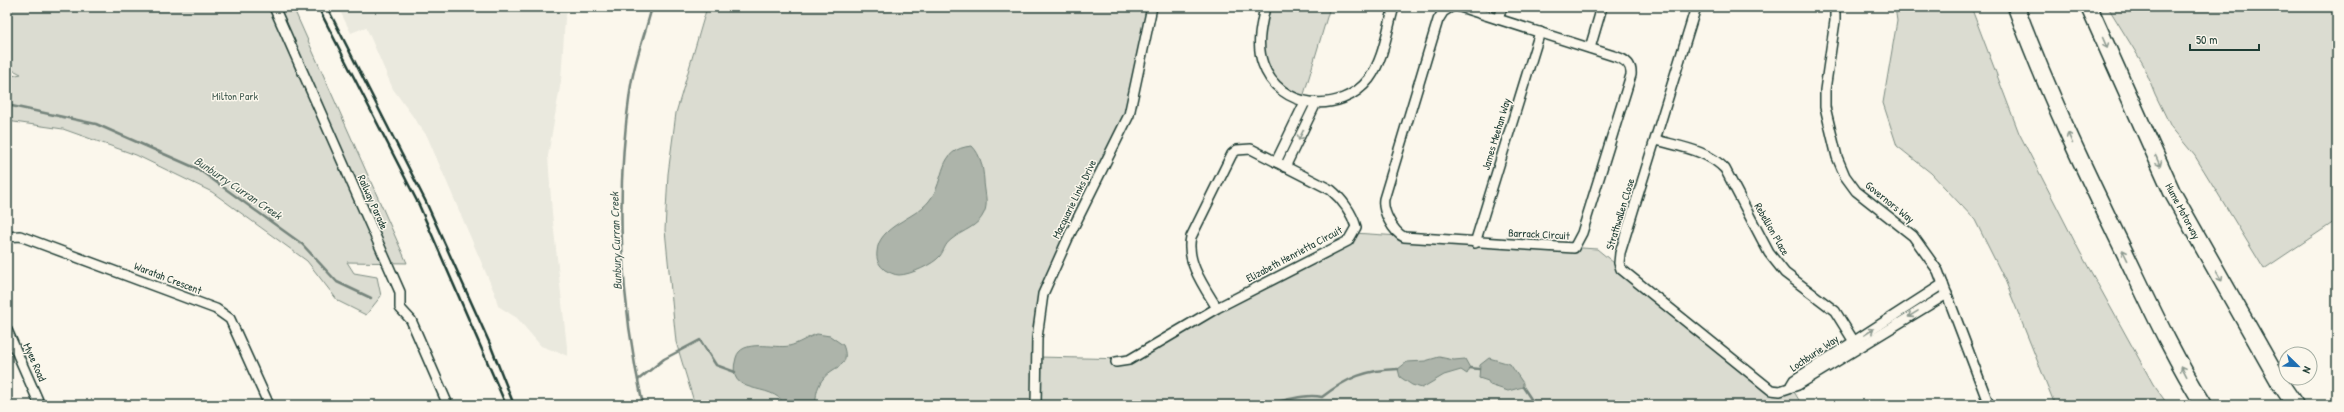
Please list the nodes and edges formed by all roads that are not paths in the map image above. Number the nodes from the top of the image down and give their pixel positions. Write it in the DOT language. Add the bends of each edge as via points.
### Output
graph roads {
  1 [pos="274,7"];
  2 [pos="1152,7"];
  3 [pos="1265,7"];
  4 [pos="1394,7"];
  5 [pos="1451,7"];
  6 [pos="1460,7"];
  7 [pos="1502,7"];
  8 [pos="1602,7"];
  9 [pos="1696,7"];
  10 [pos="1835,7"];
  11 [pos="2016,7"];
  12 [pos="2089,7"];
  13 [pos="1498,19"];
  14 [pos="1540,32"];
  15 [pos="1590,48"];
  16 [pos="1305,102"];
  17 [pos="1316,103"];
  18 [pos="1656,140"];
  19 [pos="1276,162"];
  20 [pos="1285,167"];
  21 [pos="7,237"];
  22 [pos="1475,242"];
  23 [pos="1943,284"];
  24 [pos="1947,294"];
  25 [pos="1217,308"];
  26 [pos="7,330"];
  27 [pos="1856,345"];
  28 [pos="1116,362"];
  29 [pos="1791,385"];
  30 [pos="40,405"];
  31 [pos="269,405"];
  32 [pos="448,405"];
  33 [pos="1036,405"];
  34 [pos="1989,405"];
  35 [pos="2204,405"];
  36 [pos="2295,405"];
  1 -- 32 [label="street, Railway Parade" via="400,292 400,308 411,320"];
  2 -- 33 [label="street, Macquarie Links Drive" via="1129,115 1043,294 1036,338"];
  3 -- 16 [label="street" via="1259,39 1263,65 1275,84"];
  4 -- 17 [label="street" via="1377,64 1361,88 1346,98 1331,103"];
  5 -- 22 [label="street, Barrack Circuit" via="1443,12 1438,20 1384,199 1384,208 1396,232 1402,236"];
  6 -- 13 [label="street, Barrack Circuit"];
  7 -- 13 [label="street"];
  8 -- 15 [label="street"];
  9 -- 18 [label="street, Strathwallen Close"];
  10 -- 23 [label="street, Governors Way" via="1825,108 1837,157 1856,190 1913,236 1934,265"];
  35 -- 11 [label="highway, one-way" via="2088,178 2040,72"];
  12 -- 36 [label="highway, Hume Motorway, one-way" via="2172,192"];
  13 -- 14 [label="street, Barrack Circuit"];
  14 -- 15 [label="street, Barrack Circuit"];
  14 -- 22 [label="street, James Meehan Way"];
  15 -- 22 [label="street, Barrack Circuit" via="1624,59 1632,73 1579,242 1574,248 1568,249"];
  16 -- 17 [label="street"];
  16 -- 19 [label="street"];
  17 -- 20 [label="street, one-way"];
  18 -- 27 [label="street, Rebellion Place" via="1705,154 1725,169 1769,253 1785,273 1835,311"];
  18 -- 29 [label="street, Strathwallen Close" via="1620,253 1621,269 1765,386 1771,390 1780,390"];
  19 -- 20 [label="street, Elizabeth Henrietta Circuit"];
  19 -- 25 [label="street, Elizabeth Henrietta Circuit" via="1251,149 1243,148 1232,154 1191,237 1191,258"];
  20 -- 25 [label="street, Elizabeth Henrietta Circuit" via="1337,195 1354,220 1356,227 1353,235 1348,241"];
  21 -- 31 [label="street, Waratah Crescent" via="20,236 216,309 230,319"];
  23 -- 24 [label="street, Governors Way"];
  27 -- 23 [label="street, Lochburie Way, one-way"];
  24 -- 27 [label="street, Lochburie Way, one-way"];
  24 -- 34 [label="street, Governors Way"];
  25 -- 28 [label="street, Elizabeth Henrietta Circuit" via="1129,360"];
  26 -- 30 [label="street, Myee Road"];
  27 -- 29 [label="street, Lochburie Way" via="1794,380"];
}
